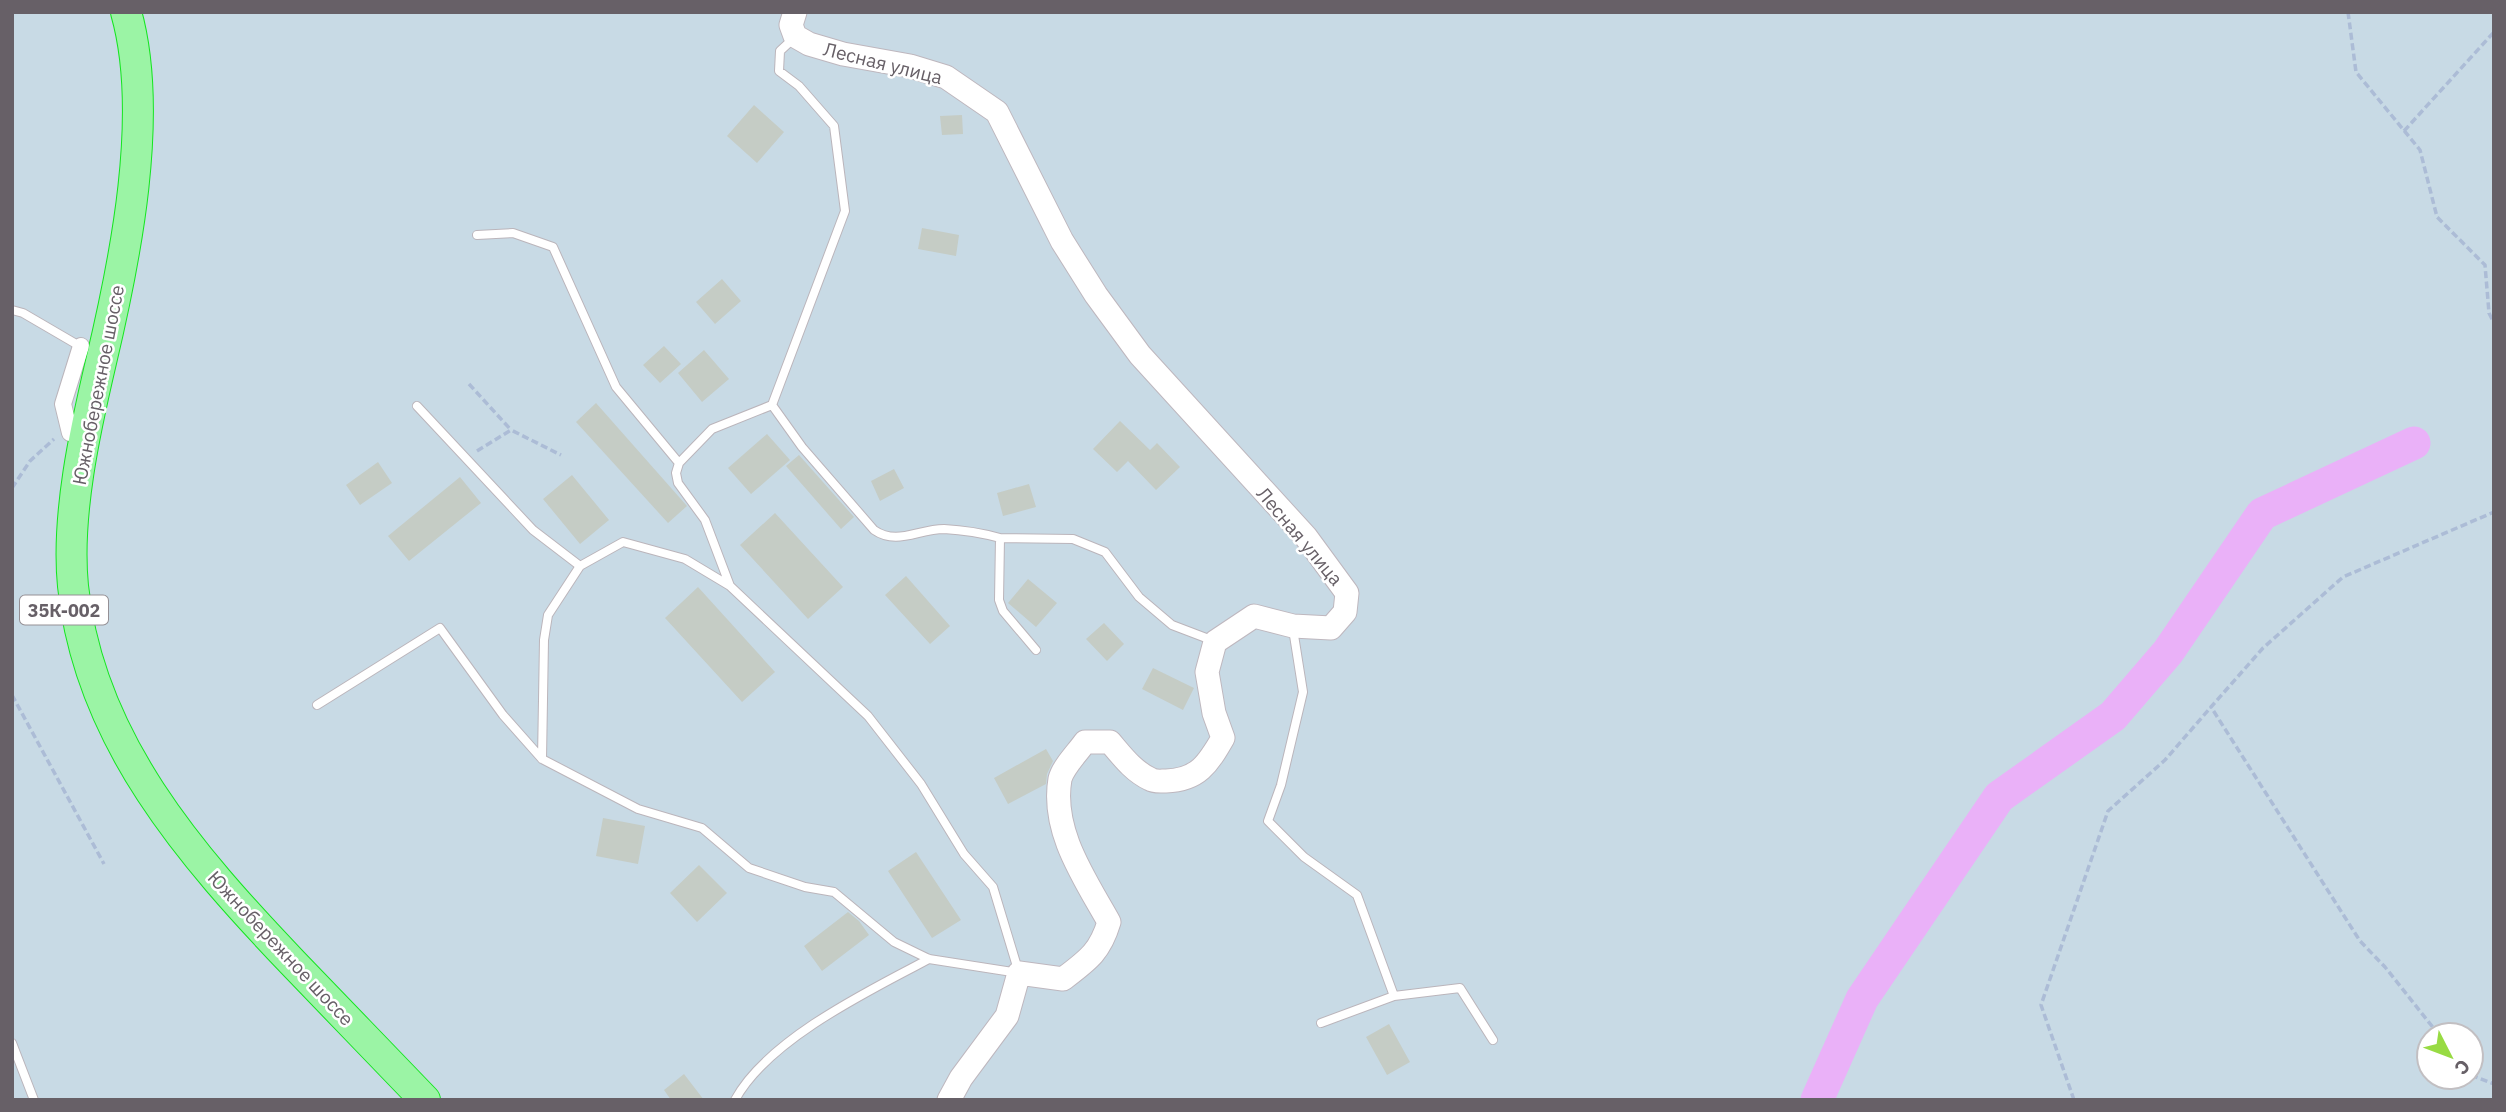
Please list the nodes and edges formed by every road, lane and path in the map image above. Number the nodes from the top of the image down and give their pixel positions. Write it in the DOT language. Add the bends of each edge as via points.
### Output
graph roads {
  1 [pos="111,12"];
  2 [pos="126,12"];
  3 [pos="795,12"];
  4 [pos="2347,12"];
  5 [pos="2494,32"];
  6 [pos="795,36"];
  7 [pos="2404,131"];
  8 [pos="477,235"];
  9 [pos="12,310"];
  10 [pos="2494,323"];
  11 [pos="92,354"];
  12 [pos="469,384"];
  13 [pos="772,405"];
  14 [pos="417,406"];
  15 [pos="69,430"];
  16 [pos="511,430"];
  17 [pos="561,455"];
  18 [pos="466,458"];
  19 [pos="679,463"];
  20 [pos="12,488"];
  21 [pos="2494,512"];
  22 [pos="1000,538"];
  23 [pos="580,566"];
  24 [pos="730,586"];
  25 [pos="1293,626"];
  26 [pos="1215,642"];
  27 [pos="1036,650"];
  28 [pos="12,695"];
  29 [pos="317,705"];
  30 [pos="2211,707"];
  31 [pos="542,759"];
  32 [pos="104,864"];
  33 [pos="929,959"];
  34 [pos="1019,973"];
  35 [pos="1394,996"];
  36 [pos="2428,1021"];
  37 [pos="1321,1023"];
  38 [pos="1493,1040"];
  39 [pos="12,1043"];
  40 [pos="34,1100"];
  41 [pos="403,1100"];
  42 [pos="425,1100"];
  43 [pos="735,1100"];
  44 [pos="949,1100"];
  45 [pos="2074,1100"];
  1 -- 11 [label="highway, Южнобережное шоссе / 35К-002" via="124,70 127,132 112,268"];
  2 -- 11 [label="highway, Южнобережное шоссе" via="137,79 130,211 110,326"];
  3 -- 6 [label="street" via="791,25"];
  4 -- 7 [label="path" via="2356,72"];
  5 -- 7 [label="path"];
  6 -- 13 [label="lane" via="780,51 779,71 799,86 834,126 845,211"];
  6 -- 25 [label="street, Лесная улица" via="843,54 946,77 997,112 1062,241 1096,295 1140,355 1306,537 1347,593 1345,612 1331,628"];
  7 -- 10 [label="path" via="2420,150 2437,217 2485,265"];
  8 -- 19 [label="lane" via="513,233 553,247 616,387"];
  9 -- 11 [label="lane"];
  11 -- 15 [label="highway, Южнобережное шоссе / 35К-002"];
  11 -- 42 [label="highway, Южнобережное шоссе / 35К-002" via="92,400 73,522 73,585 86,652 107,712 134,767 224,891"];
  12 -- 16 [label="path"];
  13 -- 19 [label="lane" via="712,429"];
  13 -- 22 [label="lane" via="802,447 884,537 946,529"];
  14 -- 18 [label="lane"];
  15 -- 20 [label="path" via="30,461"];
  15 -- 41 [label="highway, Южнобережное шоссе / 35К-002" via="60,532 61,593 72,657 92,719 151,823 211,896"];
  16 -- 17 [label="path"];
  16 -- 18 [label="path"];
  18 -- 23 [label="lane" via="533,530"];
  19 -- 24 [label="lane" via="678,483 705,520"];
  21 -- 30 [label="path" via="2343,577 2263,648"];
  22 -- 26 [label="lane" via="1073,539 1105,552 1139,597 1172,625"];
  22 -- 27 [label="lane" via="999,600"];
  23 -- 24 [label="lane" via="623,542 685,559"];
  23 -- 31 [label="lane" via="548,615"];
  24 -- 34 [label="lane" via="868,716 921,784 964,854 993,887"];
  25 -- 26 [label="street, Лесная улица" via="1254,616"];
  25 -- 35 [label="lane" via="1303,692 1268,821 1304,857 1357,895"];
  26 -- 34 [label="street" via="1207,672 1223,738 1198,773 1183,780 1152,781 1130,765 1111,742 1085,742 1060,776 1060,813 1072,856 1109,922 1103,942 1091,957 1063,979"];
  28 -- 32 [label="path"];
  29 -- 31 [label="lane" via="440,628 503,715"];
  30 -- 36 [label="path" via="2360,941"];
  30 -- 45 [label="path" via="2165,760 2108,811 2041,1004"];
  31 -- 33 [label="lane" via="638,809 702,828 749,868 834,892 894,942"];
  33 -- 34 [label="lane"];
  33 -- 43 [label="lane" via="846,1002 783,1047 743,1084"];
  34 -- 44 [label="street" via="1007,1016"];
  35 -- 37 [label="lane"];
  35 -- 38 [label="lane" via="1460,988"];
  39 -- 40 [label="lane"];
}
